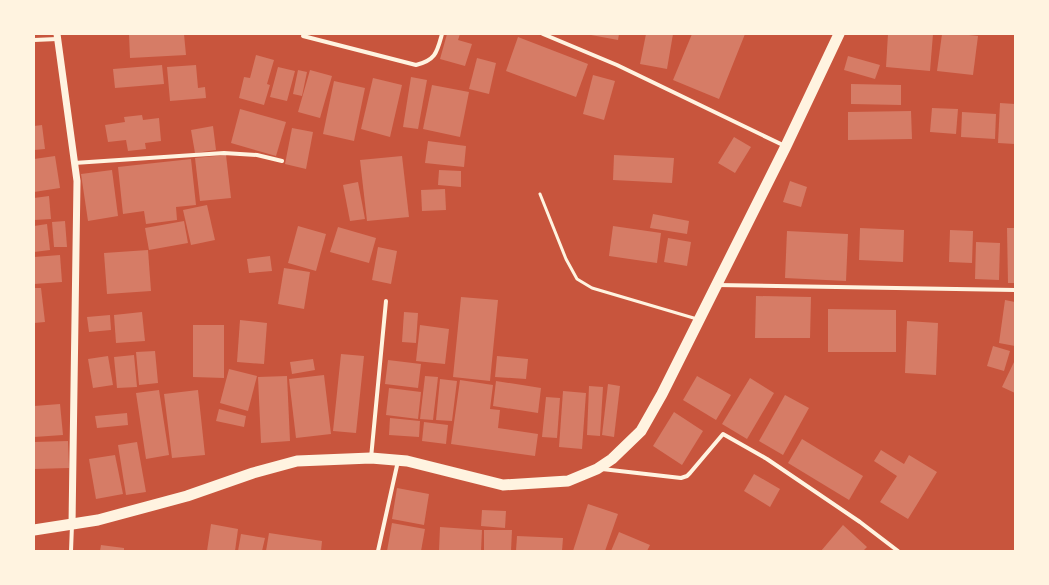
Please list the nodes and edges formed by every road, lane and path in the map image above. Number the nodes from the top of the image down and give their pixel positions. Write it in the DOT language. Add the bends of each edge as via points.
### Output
graph roads {
  1 [pos="442,34"];
  2 [pos="543,34"];
  3 [pos="839,34"];
  4 [pos="303,36"];
  5 [pos="57,37"];
  6 [pos="34,40"];
  7 [pos="786,146"];
  8 [pos="282,161"];
  9 [pos="74,163"];
  10 [pos="540,194"];
  11 [pos="716,285"];
  12 [pos="1015,290"];
  13 [pos="386,301"];
  14 [pos="698,320"];
  15 [pos="371,458"];
  16 [pos="398,461"];
  17 [pos="597,469"];
  18 [pos="72,525"];
  19 [pos="34,530"];
  20 [pos="72,551"];
  21 [pos="378,551"];
  22 [pos="898,551"];
  1 -- 4 [label="street" via="437,52 431,59 416,64"];
  2 -- 7 [label="street" via="617,65"];
  3 -- 7 [label="highway"];
  5 -- 6 [label="street"];
  5 -- 9 [label="street"];
  7 -- 11 [label="highway"];
  8 -- 9 [label="street" via="257,154 224,153"];
  9 -- 18 [label="street" via="77,181"];
  10 -- 14 [label="lane" via="566,259 577,279 592,288"];
  11 -- 12 [label="street"];
  11 -- 14 [label="highway"];
  13 -- 15 [label="street"];
  14 -- 17 [label="highway" via="641,431 612,459"];
  15 -- 16 [label="highway"];
  15 -- 18 [label="highway" via="297,461 187,496"];
  16 -- 17 [label="highway" via="407,461 503,485 568,482"];
  16 -- 21 [label="street"];
  17 -- 22 [label="street" via="681,478 690,473 723,434 767,459"];
  18 -- 19 [label="highway"];
  18 -- 20 [label="street"];
}
